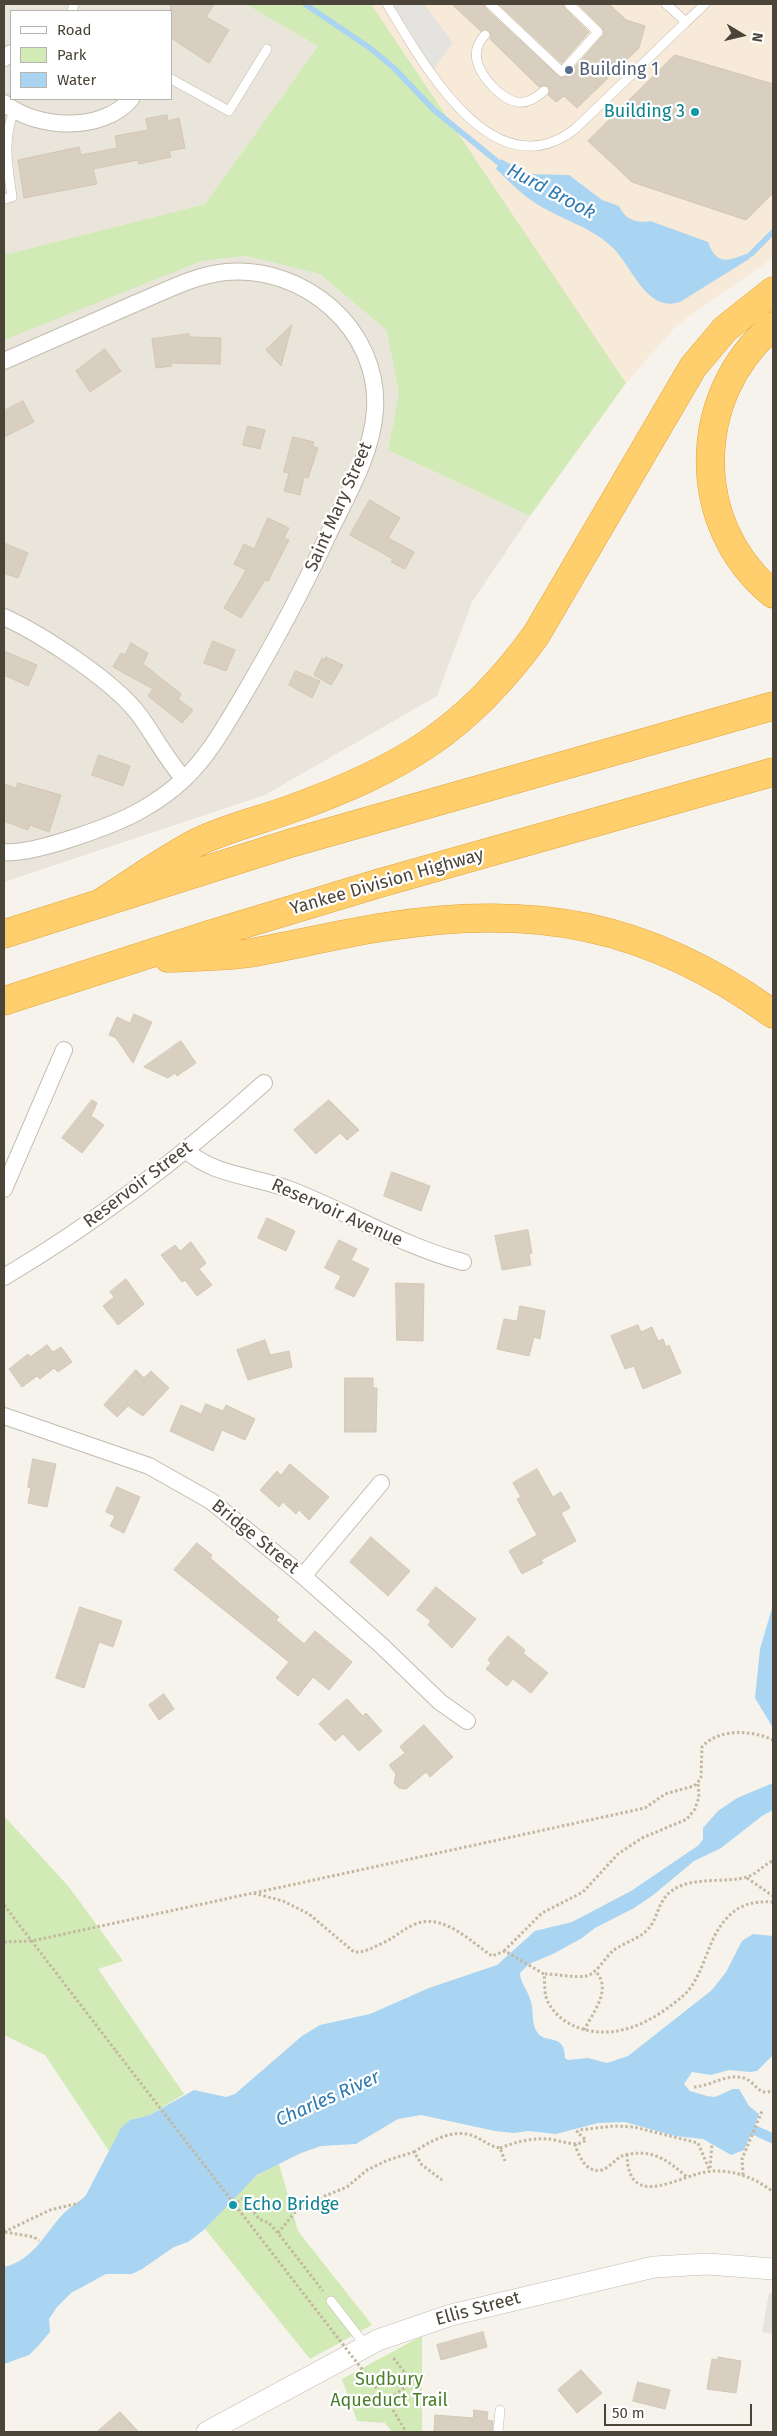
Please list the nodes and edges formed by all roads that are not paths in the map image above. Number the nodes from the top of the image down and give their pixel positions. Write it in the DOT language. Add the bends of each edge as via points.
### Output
graph roads {
  1 [pos="386,4"];
  2 [pos="490,4"];
  3 [pos="569,4"];
  4 [pos="666,4"];
  5 [pos="705,4"];
  6 [pos="686,22"];
  7 [pos="485,35"];
  8 [pos="267,49"];
  9 [pos="172,80"];
  10 [pos="544,91"];
  11 [pos="130,100"];
  12 [pos="9,107"];
  13 [pos="4,199"];
  14 [pos="773,291"];
  15 [pos="773,326"];
  16 [pos="4,361"];
  17 [pos="773,594"];
  18 [pos="4,617"];
  19 [pos="773,706"];
  20 [pos="773,772"];
  21 [pos="184,779"];
  22 [pos="4,852"];
  23 [pos="102,902"];
  24 [pos="4,934"];
  25 [pos="126,961"];
  26 [pos="4,1001"];
  27 [pos="773,1014"];
  28 [pos="64,1050"];
  29 [pos="264,1083"];
  30 [pos="186,1150"];
  31 [pos="4,1189"];
  32 [pos="463,1262"];
  33 [pos="4,1277"];
  34 [pos="4,1416"];
  35 [pos="381,1483"];
  36 [pos="303,1576"];
  37 [pos="467,1721"];
  38 [pos="773,2269"];
  39 [pos="331,2301"];
  40 [pos="366,2346"];
  41 [pos="500,2410"];
  42 [pos="207,2432"];
  43 [pos="498,2432"];
  1 -- 6 [label="lane" via="445,92 490,135 522,146 551,143 570,133"];
  2 -- 3 [label="lane" via="562,72 598,32"];
  4 -- 6 [label="lane"];
  5 -- 6 [label="lane"];
  7 -- 10 [label="lane" via="477,48 478,67 504,98 525,102"];
  8 -- 9 [label="lane" via="229,111"];
  11 -- 12 [label="street" via="118,110 84,122 48,121"];
  12 -- 13 [label="lane" via="6,148 12,197"];
  14 -- 23 [label="highway" via="725,329 692,367 536,635 507,674 470,711 435,740 396,765 324,797 199,842"];
  15 -- 17 [label="highway" via="747,351 726,385 714,423 710,452 713,492 727,535 750,571"];
  16 -- 21 [label="street, Saint Mary Street" via="189,281 240,271 284,278 313,292 336,311 360,345 375,399 372,430 361,466 283,629 215,742"];
  18 -- 21 [label="street" via="48,641 124,698"];
  19 -- 23 [label="highway" via="325,833"];
  20 -- 25 [label="highway, Yankee Division Highway" via="448,863"];
  21 -- 22 [label="street, Saint Mary Street" via="145,808 123,819 37,849"];
  23 -- 24 [label="highway"];
  25 -- 26 [label="highway, Yankee Division Highway"];
  25 -- 27 [label="highway" via="249,953 432,921 531,918 588,927 657,948 720,978"];
  28 -- 31 [label="street"];
  29 -- 30 [label="street, Reservoir Street"];
  30 -- 32 [label="street, Reservoir Avenue" via="205,1164 277,1184 405,1243"];
  30 -- 33 [label="street, Reservoir Street" via="80,1229"];
  34 -- 36 [label="street, Bridge Street" via="165,1473 223,1510"];
  35 -- 36 [label="street"];
  36 -- 37 [label="street, Bridge Street" via="440,1702"];
  38 -- 40 [label="street, Ellis Street" via="690,2264 636,2270 450,2315"];
  39 -- 40 [label="lane"];
  40 -- 42 [label="street, Ellis Street"];
  41 -- 43 [label="lane"];
}
